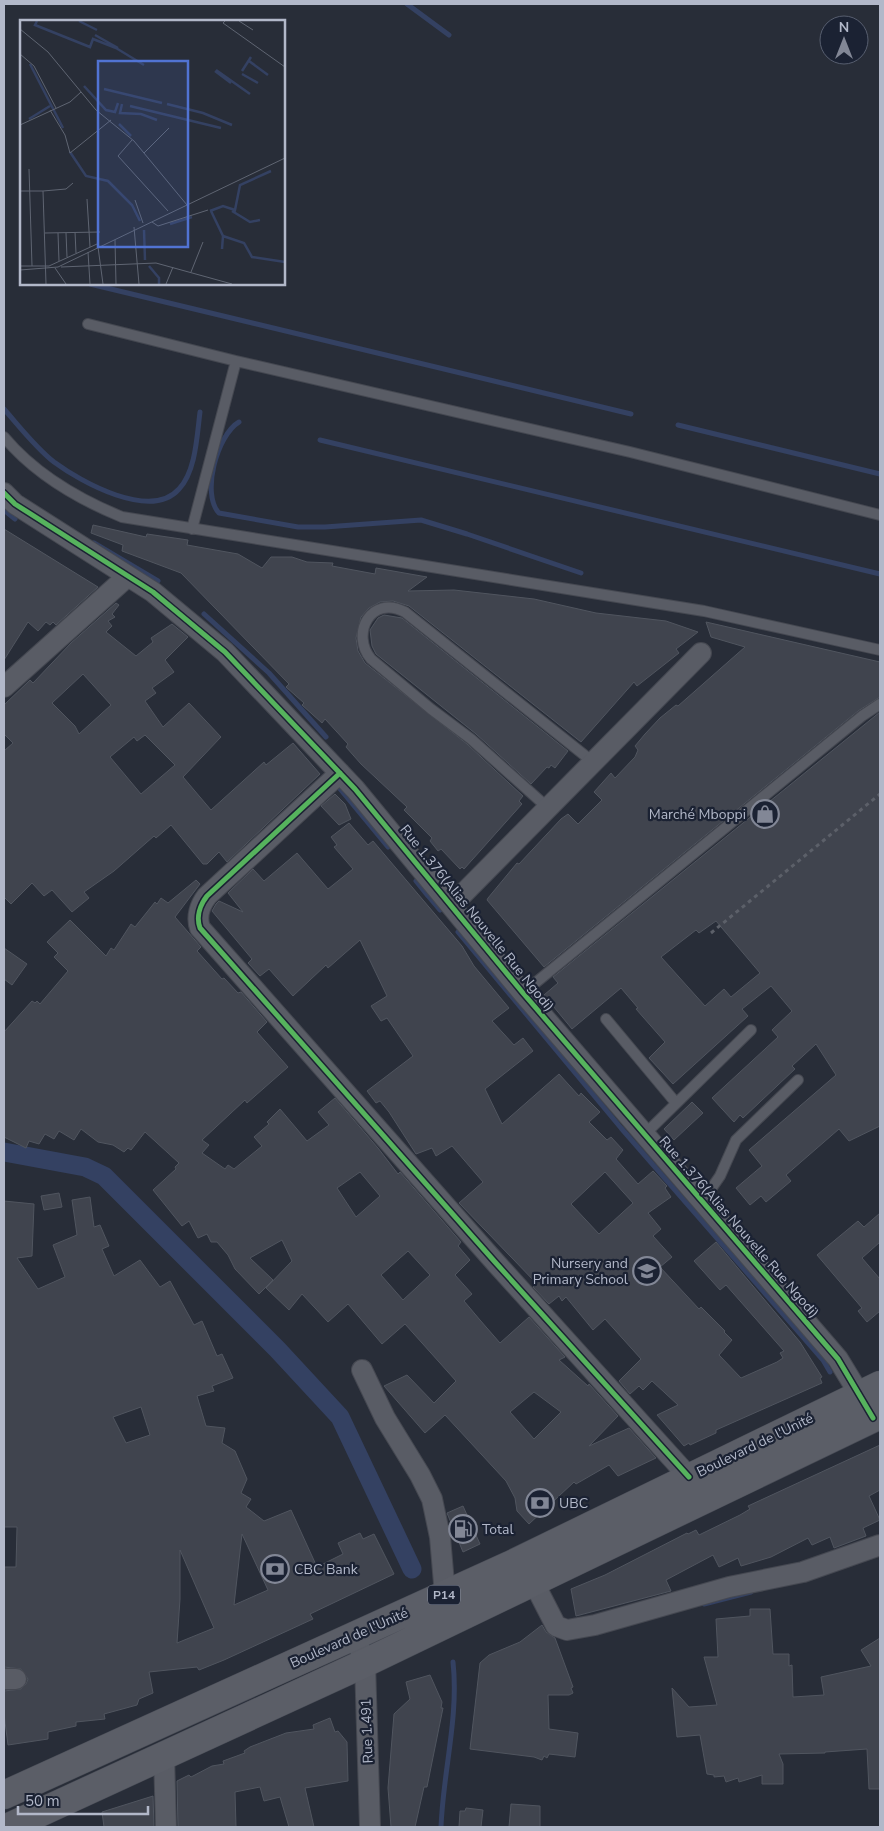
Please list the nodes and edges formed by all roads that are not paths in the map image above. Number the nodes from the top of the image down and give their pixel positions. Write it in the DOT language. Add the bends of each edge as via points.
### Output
graph roads {
  1 [pos="88,324"];
  2 [pos="236,361"];
  3 [pos="4,437"];
  4 [pos="4,493"];
  5 [pos="880,515"];
  6 [pos="192,529"];
  7 [pos="128,576"];
  8 [pos="880,650"];
  9 [pos="701,653"];
  10 [pos="4,687"];
  11 [pos="880,704"];
  12 [pos="593,762"];
  13 [pos="340,773"];
  14 [pos="548,808"];
  15 [pos="452,905"];
  16 [pos="523,993"];
  17 [pos="606,1019"];
  18 [pos="751,1030"];
  19 [pos="798,1080"];
  20 [pos="676,1103"];
  21 [pos="644,1135"];
  22 [pos="702,1202"];
  23 [pos="362,1370"];
  24 [pos="870,1390"];
  25 [pos="877,1417"];
  26 [pos="690,1477"];
  27 [pos="880,1545"];
  28 [pos="533,1581"];
  29 [pos="444,1595"];
  30 [pos="355,1636"];
  31 [pos="365,1663"];
  32 [pos="164,1756"];
  33 [pos="4,1795"];
  34 [pos="9,1827"];
  35 [pos="166,1827"];
  36 [pos="370,1827"];
  1 -- 2 [label="lane"];
  2 -- 5 [label="lane" via="630,452"];
  2 -- 6 [label="lane"];
  3 -- 6 [label="lane" via="62,488 89,504 122,517"];
  4 -- 7 [label="street, Rue 1.376(Alias Nouvelle Rue Ngodi)" via="15,504"];
  6 -- 8 [label="lane" via="704,611"];
  7 -- 10 [label="street"];
  7 -- 13 [label="street, Rue 1.376(Alias Nouvelle Rue Ngodi)" via="154,592 225,652"];
  9 -- 12 [label="street"];
  11 -- 16 [label="lane"];
  12 -- 14 [label="street"];
  12 -- 14 [label="lane" via="405,612 384,606 373,613 361,639 371,660 471,738"];
  13 -- 15 [label="street, Rue 1.376(Alias Nouvelle Rue Ngodi)"];
  13 -- 26 [label="street" via="206,896 197,921 200,928"];
  14 -- 15 [label="street"];
  15 -- 16 [label="street, Rue 1.376(Alias Nouvelle Rue Ngodi)"];
  16 -- 21 [label="street, Rue 1.376(Alias Nouvelle Rue Ngodi)"];
  17 -- 20 [label="lane"];
  18 -- 20 [label="lane"];
  19 -- 22 [label="lane" via="736,1140 720,1176"];
  20 -- 21 [label="lane"];
  21 -- 22 [label="street, Rue 1.376(Alias Nouvelle Rue Ngodi)"];
  22 -- 24 [label="street, Rue 1.376(Alias Nouvelle Rue Ngodi)" via="838,1360"];
  23 -- 29 [label="street" via="385,1418 432,1499 440,1537"];
  24 -- 25 [label="street, Rue 1.376(Alias Nouvelle Rue Ngodi)"];
  24 -- 26 [label="main road, Boulevard de l'Unité / P14"];
  25 -- 28 [label="main road, Boulevard de l'Unité / P14"];
  26 -- 29 [label="main road, Boulevard de l'Unité / P14" via="594,1526"];
  27 -- 28 [label="street" via="803,1572 729,1587 567,1630 556,1626"];
  28 -- 31 [label="main road, Boulevard de l'Unité / P14"];
  29 -- 30 [label="main road, Boulevard de l'Unité / P14"];
  30 -- 31 [label="street, Rue 1.491"];
  30 -- 33 [label="main road, Boulevard de l'Unité / P14"];
  31 -- 32 [label="main road, Boulevard de l'Unité / P14"];
  31 -- 36 [label="street, Rue 1.491"];
  32 -- 34 [label="main road, Boulevard de l'Unité / P14"];
  32 -- 35 [label="street"];
}
